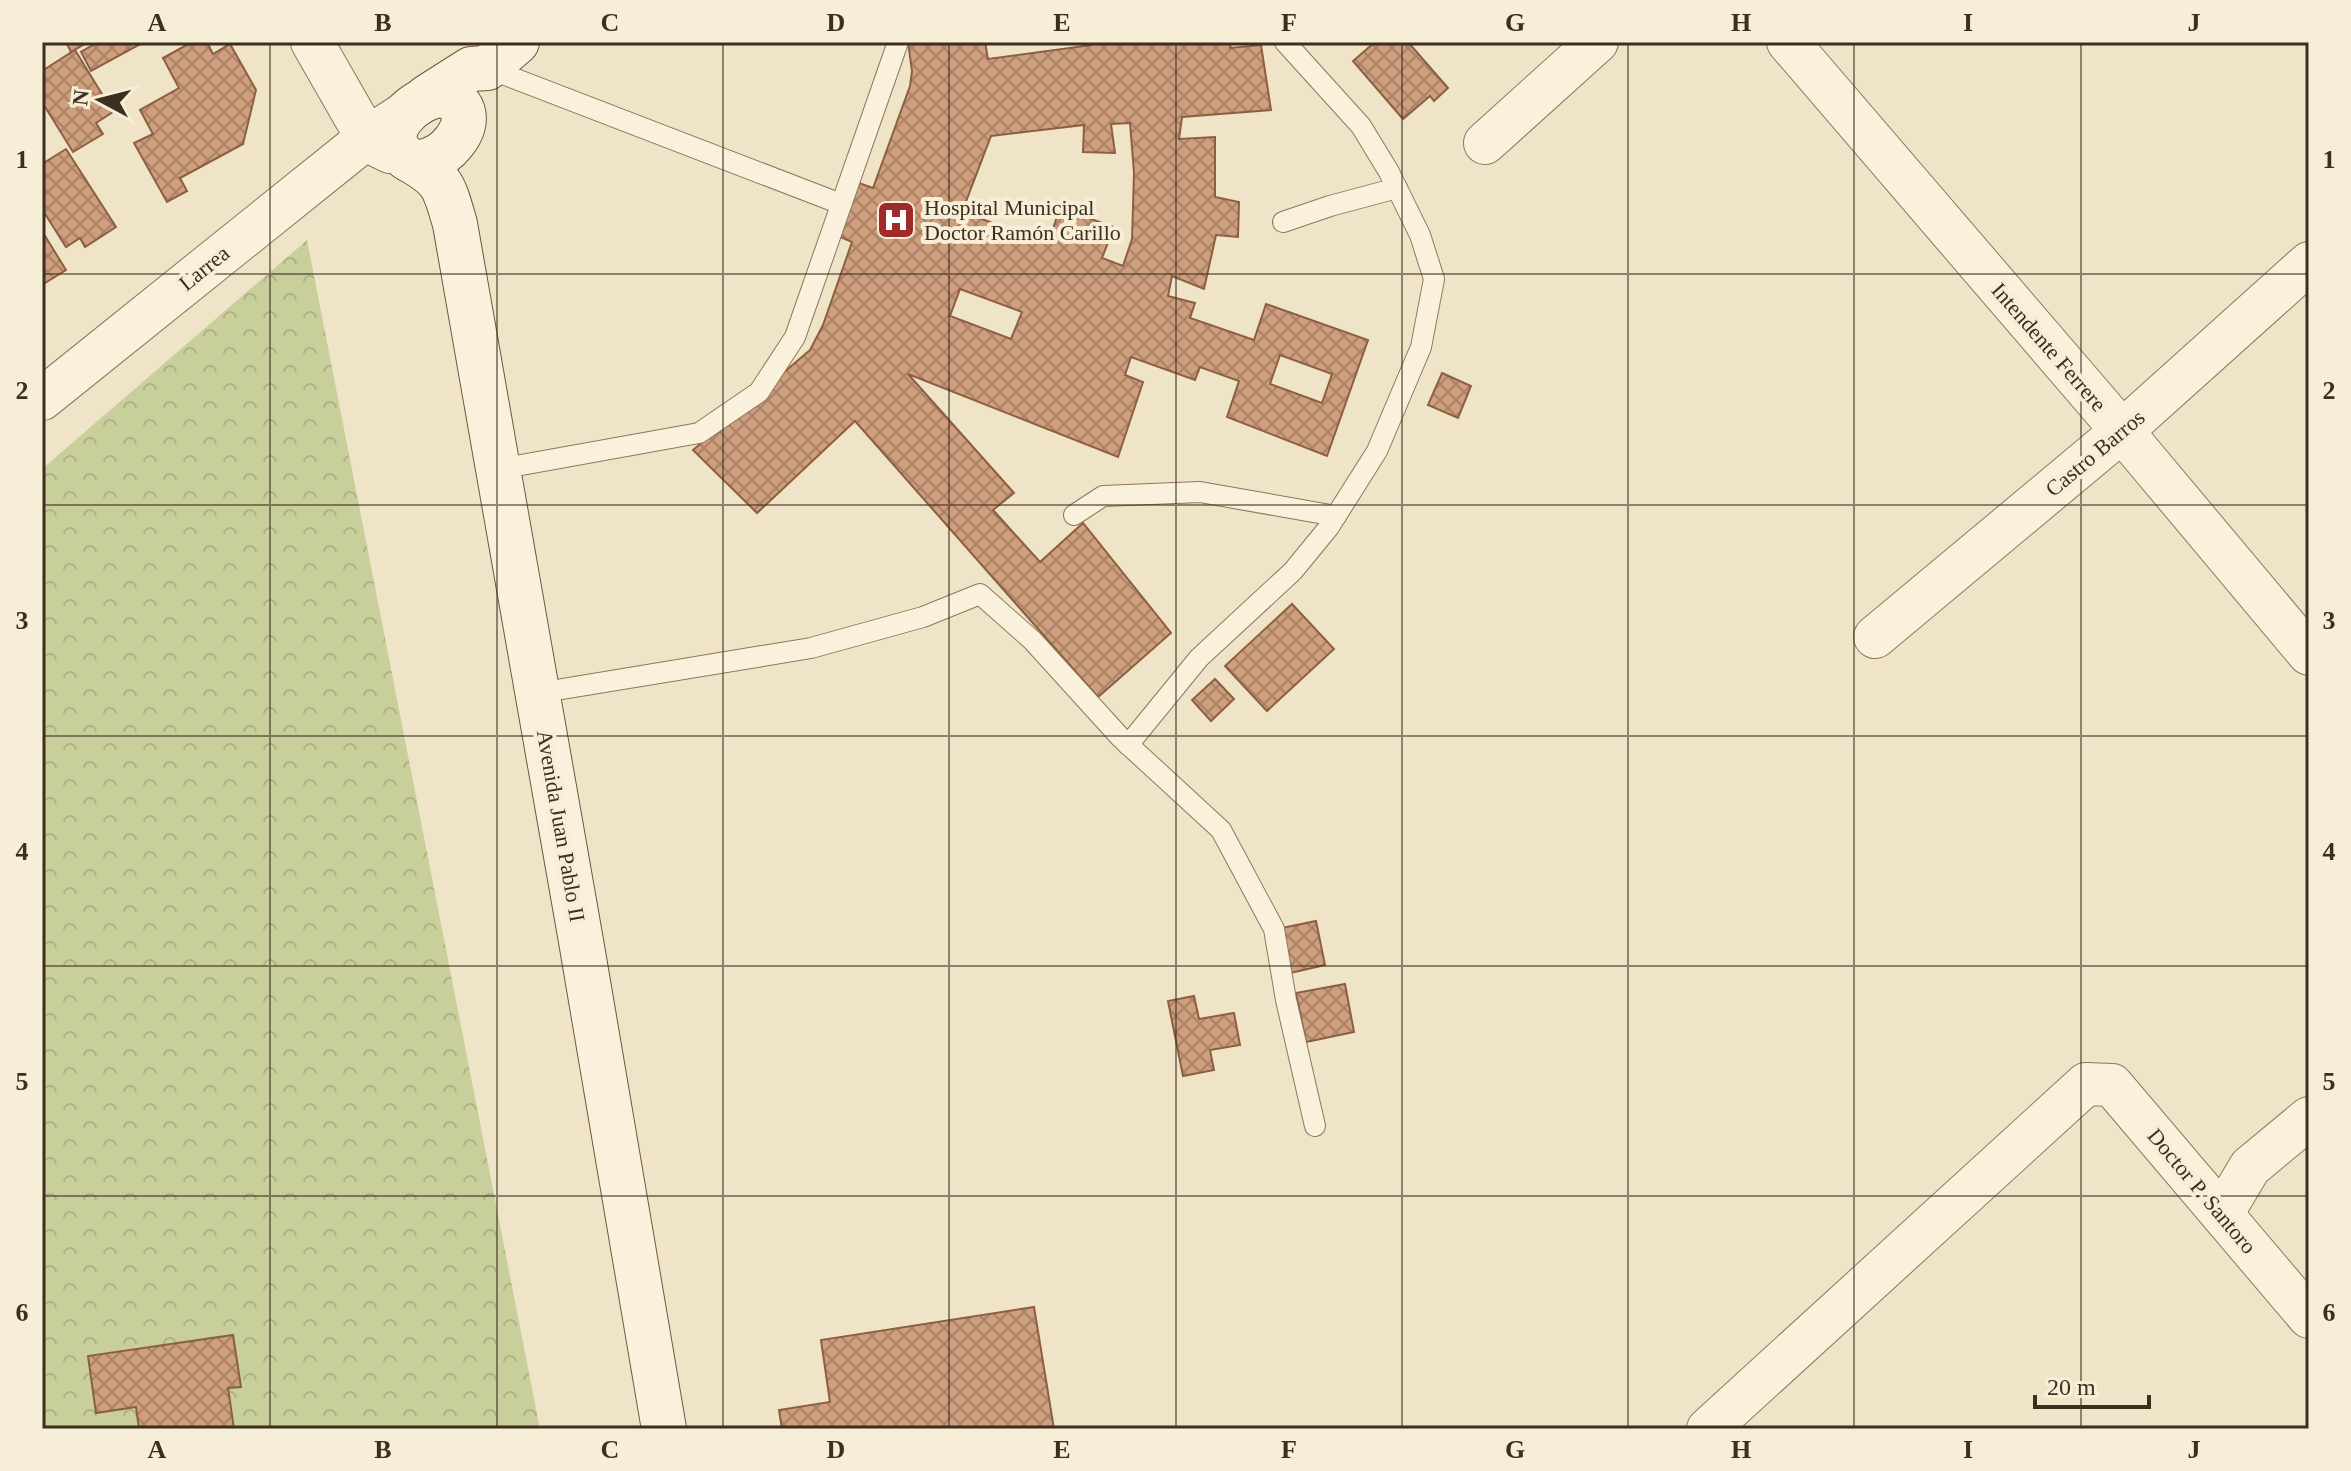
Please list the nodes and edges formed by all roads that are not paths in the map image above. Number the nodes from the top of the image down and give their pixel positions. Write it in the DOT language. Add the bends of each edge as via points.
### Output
graph roads {
  1 [pos="312,42"];
  2 [pos="898,42"];
  3 [pos="1285,42"];
  4 [pos="1597,42"];
  5 [pos="1788,42"];
  6 [pos="502,55"];
  7 [pos="416,105"];
  8 [pos="367,138"];
  9 [pos="458,140"];
  10 [pos="1485,143"];
  11 [pos="407,158"];
  12 [pos="1397,188"];
  13 [pos="841,204"];
  14 [pos="1283,222"];
  15 [pos="455,224"];
  16 [pos="2309,263"];
  17 [pos="42,399"];
  18 [pos="2122,431"];
  19 [pos="499,469"];
  20 [pos="1074,515"];
  21 [pos="1336,516"];
  22 [pos="1875,637"];
  23 [pos="2309,654"];
  24 [pos="538,693"];
  25 [pos="1128,745"];
  26 [pos="2309,1118"];
  27 [pos="1315,1126"];
  28 [pos="2222,1214"];
  29 [pos="2309,1317"];
  30 [pos="664,1429"];
  31 [pos="1708,1429"];
  1 -- 8 [label="street"];
  2 -- 13 [label="lane"];
  3 -- 12 [label="lane" via="1361,126"];
  4 -- 10 [label="street"];
  5 -- 18 [label="street, Intendente Ferrere"];
  6 -- 7 [label="main road"];
  6 -- 9 [label="main road"];
  6 -- 13 [label="lane"];
  7 -- 8 [label="street, Larrea"];
  7 -- 9 [label="main road" via="451,97 463,120"];
  7 -- 11 [label="main road" via="398,123 395,136"];
  8 -- 11 [label="street"];
  8 -- 17 [label="street, Larrea"];
  9 -- 11 [label="main road" via="437,157"];
  9 -- 15 [label="main road, Avenida Juan Pablo II" via="453,160"];
  11 -- 15 [label="main road, Avenida Juan Pablo II" via="431,172 445,190"];
  12 -- 14 [label="lane"];
  12 -- 21 [label="lane" via="1434,279 1421,347 1402,397 1377,451"];
  13 -- 19 [label="lane" via="795,337 759,392 699,433"];
  15 -- 19 [label="main road, Avenida Juan Pablo II"];
  16 -- 18 [label="street, Castro Barros"];
  18 -- 22 [label="street, Castro Barros"];
  18 -- 23 [label="street, Intendente Ferrere"];
  19 -- 24 [label="main road, Avenida Juan Pablo II"];
  20 -- 21 [label="lane" via="1103,496 1200,492"];
  21 -- 25 [label="lane" via="1293,571 1199,658"];
  24 -- 25 [label="lane" via="811,648 923,617 980,594 1032,640"];
  24 -- 30 [label="main road, Avenida Juan Pablo II"];
  25 -- 27 [label="lane" via="1221,830 1274,929"];
  26 -- 28 [label="street" via="2250,1167"];
  28 -- 29 [label="street, Doctor P. Santoro"];
  28 -- 31 [label="street, Doctor P. Santoro" via="2112,1085 2086,1084"];
}
